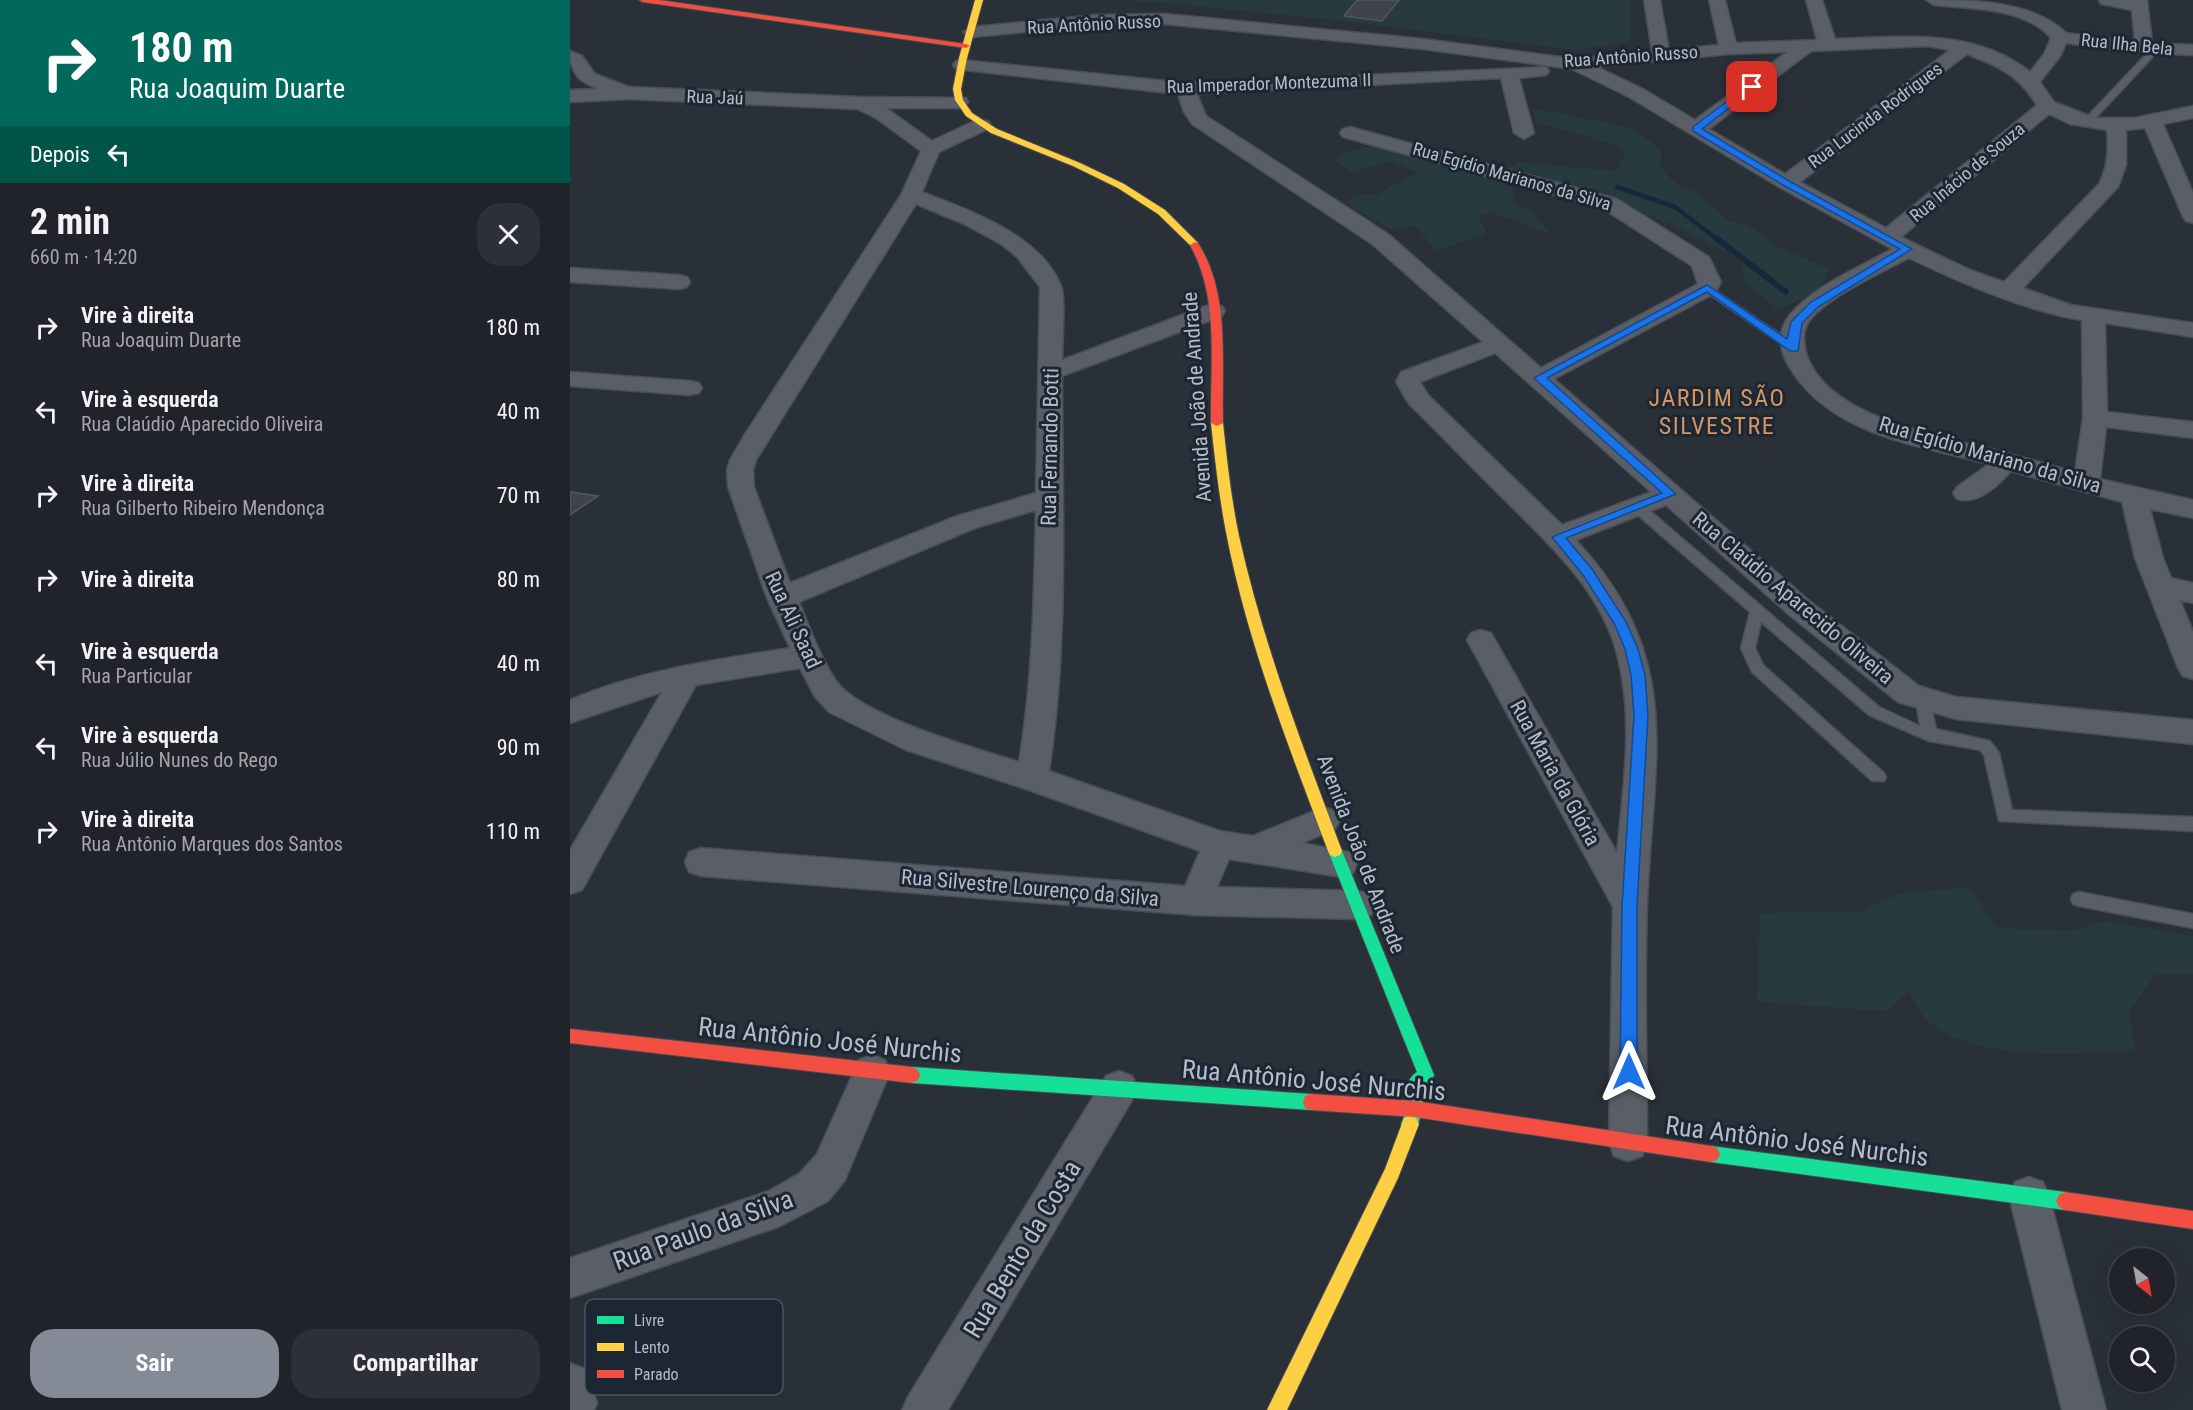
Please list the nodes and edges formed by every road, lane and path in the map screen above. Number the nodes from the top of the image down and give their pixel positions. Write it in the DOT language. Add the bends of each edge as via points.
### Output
graph roads {
  1 [pos="643,0"];
  2 [pos="979,0"];
  3 [pos="1652,0"];
  4 [pos="1717,0"];
  5 [pos="1814,0"];
  6 [pos="1934,0"];
  7 [pos="2107,0"];
  8 [pos="2140,3"];
  9 [pos="2060,37"];
  10 [pos="969,39"];
  11 [pos="1817,44"];
  12 [pos="1965,47"];
  13 [pos="2150,48"];
  14 [pos="1729,49"];
  15 [pos="2188,52"];
  16 [pos="1661,54"];
  17 [pos="570,56"];
  18 [pos="1576,64"];
  19 [pos="962,65"];
  20 [pos="1509,74"];
  21 [pos="2031,82"];
  22 [pos="1186,89"];
  23 [pos="630,93"];
  24 [pos="570,96"];
  25 [pos="860,102"];
  26 [pos="922,102"];
  27 [pos="959,102"];
  28 [pos="2047,106"];
  29 [pos="2193,112"];
  30 [pos="2152,121"];
  31 [pos="896,122"];
  32 [pos="2087,122"];
  33 [pos="981,125"];
  34 [pos="2116,125"];
  35 [pos="1696,129"];
  36 [pos="1350,133"];
  37 [pos="1524,133"];
  38 [pos="931,149"];
  39 [pos="1786,183"];
  40 [pos="911,195"];
  41 [pos="2193,216"];
  42 [pos="1888,237"];
  43 [pos="1908,249"];
  44 [pos="570,275"];
  45 [pos="679,282"];
  46 [pos="1707,288"];
  47 [pos="2007,292"];
  48 [pos="1214,311"];
  49 [pos="2093,316"];
  50 [pos="2193,330"];
  51 [pos="1501,343"];
  52 [pos="1799,359"];
  53 [pos="1052,372"];
  54 [pos="1539,378"];
  55 [pos="570,379"];
  56 [pos="690,388"];
  57 [pos="2095,418"];
  58 [pos="2193,430"];
  59 [pos="2006,461"];
  60 [pos="2086,485"];
  61 [pos="1966,493"];
  62 [pos="1670,494"];
  63 [pos="2134,496"];
  64 [pos="1048,498"];
  65 [pos="1637,507"];
  66 [pos="2193,509"];
  67 [pos="1558,537"];
  68 [pos="2159,585"];
  69 [pos="2193,593"];
  70 [pos="781,598"];
  71 [pos="1757,611"];
  72 [pos="1481,640"];
  73 [pos="808,656"];
  74 [pos="2193,668"];
  75 [pos="687,675"];
  76 [pos="1923,701"];
  77 [pos="570,712"];
  78 [pos="2193,732"];
  79 [pos="1929,735"];
  80 [pos="1878,777"];
  81 [pos="1032,778"];
  82 [pos="1324,820"];
  83 [pos="2193,824"];
  84 [pos="1235,848"];
  85 [pos="701,862"];
  86 [pos="1341,863"];
  87 [pos="570,880"];
  88 [pos="2079,899"];
  89 [pos="1195,901"];
  90 [pos="1359,905"];
  91 [pos="1630,906"];
  92 [pos="2193,921"];
  93 [pos="570,1036"];
  94 [pos="872,1072"];
  95 [pos="1119,1088"];
  96 [pos="1415,1109"];
  97 [pos="1628,1143"];
  98 [pos="2029,1196"];
  99 [pos="2193,1220"];
  100 [pos="570,1278"];
  101 [pos="924,1410"];
  102 [pos="1277,1410"];
  103 [pos="2084,1410"];
  1 -- 10 [label="main road"];
  2 -- 10 [label="main road"];
  3 -- 16 [label="street"];
  4 -- 14 [label="street"];
  5 -- 11 [label="street"];
  6 -- 9 [label="street" via="2033,17 2052,27"];
  7 -- 8 [label="street"];
  8 -- 13 [label="street"];
  9 -- 13 [label="street, Rua Ilha Bela"];
  9 -- 21 [label="street" via="2052,55"];
  10 -- 18 [label="street, Rua Antônio Russo" via="1097,20 1157,19 1423,44"];
  10 -- 19 [label="main road"];
  11 -- 12 [label="street, Rua Antônio Russo" via="1909,40"];
  11 -- 14 [label="street, Rua Antônio Russo"];
  11 -- 35 [label="street"];
  12 -- 21 [label="street, Rua Antônio Russo" via="2010,65"];
  12 -- 39 [label="street, Rua Lucinda Rodrigues"];
  13 -- 15 [label="street, Rua Ilha Bela"];
  13 -- 32 [label="lane"];
  14 -- 16 [label="street, Rua Antônio Russo"];
  16 -- 18 [label="street, Rua Antônio Russo"];
  17 -- 23 [label="street" via="586,76"];
  18 -- 20 [label="street, Rua Imperador Montezuma II"];
  18 -- 35 [label="street" via="1636,93"];
  19 -- 22 [label="street, Rua Imperador Montezuma II"];
  19 -- 27 [label="main road" via="957,89"];
  20 -- 22 [label="street, Rua Imperador Montezuma II"];
  20 -- 37 [label="street"];
  21 -- 28 [label="street, Rua Antônio Russo"];
  22 -- 51 [label="street, Rua Claúdio Aparecido Oliveira" via="1193,112 1211,129 1380,239"];
  23 -- 24 [label="street, Rua Jaú"];
  23 -- 25 [label="street, Rua Jaú"];
  25 -- 26 [label="street, Rua Jaú"];
  25 -- 31 [label="street, Rua Jaú"];
  26 -- 27 [label="street, Rua Jaú"];
  26 -- 31 [label="street"];
  27 -- 33 [label="main road, Avenida João de Andrade"];
  28 -- 32 [label="street"];
  28 -- 42 [label="street, Rua Inácio de Souza"];
  29 -- 30 [label="street"];
  30 -- 34 [label="street"];
  30 -- 41 [label="street"];
  31 -- 38 [label="street, Rua Jaú"];
  32 -- 34 [label="street"];
  33 -- 38 [label="street"];
  33 -- 48 [label="main road, Avenida João de Andrade" via="1113,183 1181,228 1201,254"];
  34 -- 47 [label="street" via="2116,169 2108,187"];
  35 -- 39 [label="street"];
  36 -- 46 [label="street, Rua Egídio Marianos da Silva" via="1420,148 1619,207 1701,262 1710,282"];
  38 -- 40 [label="street, Rua Ali Saad"];
  39 -- 42 [label="street"];
  40 -- 53 [label="street, Rua Fernando Botti" via="1007,238 1040,266 1051,287"];
  40 -- 70 [label="street, Rua Ali Saad" via="743,460 741,487"];
  42 -- 43 [label="street"];
  43 -- 47 [label="street"];
  43 -- 52 [label="street" via="1814,304 1797,322 1792,339"];
  44 -- 45 [label="street"];
  46 -- 52 [label="lane"];
  46 -- 54 [label="street"];
  47 -- 49 [label="street"];
  48 -- 53 [label="street"];
  48 -- 82 [label="main road, Avenida João de Andrade" via="1216,422 1229,526 1268,666"];
  49 -- 50 [label="street"];
  49 -- 57 [label="street"];
  51 -- 54 [label="street, Rua Claúdio Aparecido Oliveira"];
  51 -- 67 [label="street" via="1409,377 1408,382 1418,399"];
  52 -- 59 [label="street, Rua Egídio Mariano da Silva" via="1819,391 1850,412 1902,432"];
  53 -- 64 [label="street, Rua Fernando Botti"];
  54 -- 62 [label="street, Rua Claúdio Aparecido Oliveira"];
  55 -- 56 [label="street"];
  57 -- 58 [label="street"];
  57 -- 60 [label="street"];
  59 -- 60 [label="street, Rua Egídio Mariano da Silva"];
  59 -- 61 [label="street" via="1992,477"];
  60 -- 63 [label="street, Rua Egídio Mariano da Silva"];
  62 -- 65 [label="street"];
  62 -- 76 [label="street, Rua Claúdio Aparecido Oliveira" via="1797,606 1893,683"];
  63 -- 66 [label="street, Rua Egídio Mariano da Silva"];
  63 -- 68 [label="street"];
  64 -- 70 [label="street" via="966,522"];
  64 -- 81 [label="street, Rua Fernando Botti" via="1048,645"];
  65 -- 67 [label="street"];
  65 -- 71 [label="lane"];
  67 -- 91 [label="street" via="1588,572 1620,622 1638,675 1641,716"];
  68 -- 69 [label="street"];
  68 -- 74 [label="street"];
  70 -- 73 [label="street, Rua Ali Saad"];
  71 -- 79 [label="lane" via="1859,700 1902,726"];
  71 -- 80 [label="lane" via="1748,648 1757,668"];
  72 -- 91 [label="street, Rua Maria da Glória"];
  73 -- 75 [label="street"];
  73 -- 81 [label="street, Rua Ali Saad" via="826,689 840,704 917,742"];
  75 -- 77 [label="street" via="596,700"];
  75 -- 87 [label="street"];
  76 -- 78 [label="street, Rua Claúdio Aparecido Oliveira" via="2013,715"];
  76 -- 79 [label="lane"];
  79 -- 83 [label="lane" via="1985,745 1991,753 2004,816"];
  81 -- 84 [label="street, Rua Ali Saad"];
  82 -- 84 [label="street"];
  82 -- 86 [label="main road, Avenida João de Andrade"];
  84 -- 86 [label="street, Rua Ali Saad"];
  84 -- 89 [label="street"];
  85 -- 89 [label="street, Rua Silvestre Lourenço da Silva"];
  86 -- 90 [label="main road, Avenida João de Andrade"];
  88 -- 92 [label="lane"];
  89 -- 90 [label="street, Rua Silvestre Lourenço da Silva"];
  90 -- 96 [label="main road, Avenida João de Andrade" via="1426,1075 1416,1082"];
  91 -- 97 [label="street"];
  93 -- 94 [label="main road, Rua Antônio José Nurchis"];
  94 -- 95 [label="main road, Rua Antônio José Nurchis"];
  94 -- 100 [label="street, Rua Paulo da Silva" via="831,1167 814,1187 778,1207"];
  95 -- 96 [label="main road, Rua Antônio José Nurchis"];
  95 -- 101 [label="street, Rua Bento da Costa"];
  96 -- 97 [label="main road, Rua Antônio José Nurchis"];
  96 -- 102 [label="main road" via="1392,1172"];
  97 -- 98 [label="main road, Rua Antônio José Nurchis"];
  98 -- 99 [label="main road, Rua Antônio José Nurchis"];
  98 -- 103 [label="street"];
}
